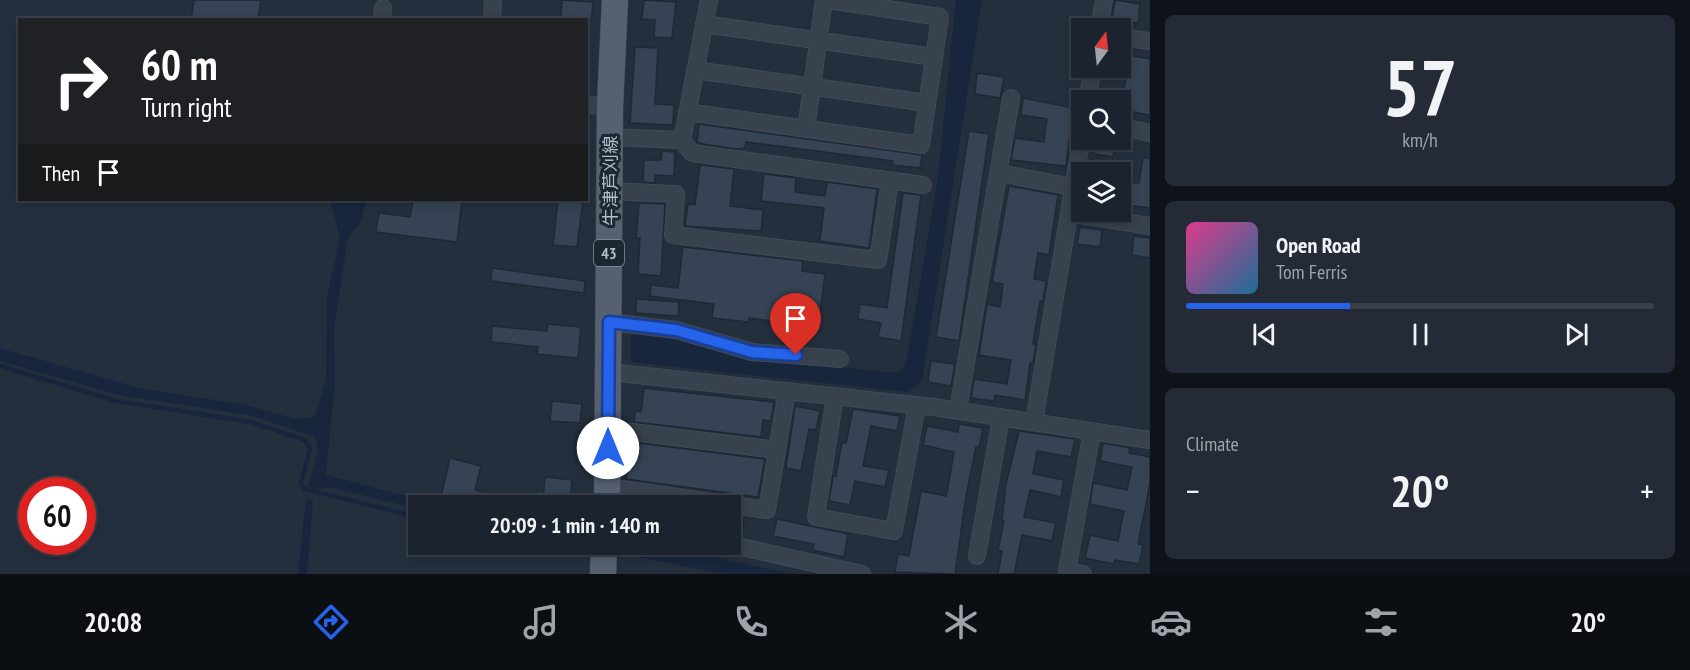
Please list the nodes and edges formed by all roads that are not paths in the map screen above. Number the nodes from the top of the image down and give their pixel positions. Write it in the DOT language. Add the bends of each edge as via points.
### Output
graph roads {
  1 [pos="493,0"];
  2 [pos="615,0"];
  3 [pos="709,0"];
  4 [pos="824,0"];
  5 [pos="829,0"];
  6 [pos="1104,0"];
  7 [pos="492,18"];
  8 [pos="1101,18"];
  9 [pos="704,24"];
  10 [pos="1131,39"];
  11 [pos="818,40"];
  12 [pos="1150,42"];
  13 [pos="934,57"];
  14 [pos="695,70"];
  15 [pos="812,88"];
  16 [pos="1011,98"];
  17 [pos="927,103"];
  18 [pos="598,106"];
  19 [pos="687,112"];
  20 [pos="806,129"];
  21 [pos="1131,130"];
  22 [pos="1150,133"];
  23 [pos="610,137"];
  24 [pos="682,140"];
  25 [pos="999,173"];
  26 [pos="890,181"];
  27 [pos="923,185"];
  28 [pos="1071,187"];
  29 [pos="610,190"];
  30 [pos="1071,200"];
  31 [pos="1069,213"];
  32 [pos="1150,226"];
  33 [pos="609,322"];
  34 [pos="840,359"];
  35 [pos="609,372"];
  36 [pos="787,391"];
  37 [pos="835,396"];
  38 [pos="916,405"];
  39 [pos="958,410"];
  40 [pos="1001,417"];
  41 [pos="1034,422"];
  42 [pos="609,429"];
  43 [pos="1092,431"];
  44 [pos="1150,440"];
  45 [pos="777,450"];
  46 [pos="607,495"];
  47 [pos="741,508"];
  48 [pos="741,547"];
  49 [pos="604,555"];
  50 [pos="977,556"];
  51 [pos="603,574"];
  52 [pos="862,574"];
  53 [pos="1083,574"];
  1 -- 7 [label="street"];
  2 -- 18 [label="main road, 牛津芦刈線 / 43"];
  3 -- 9 [label="street"];
  4 -- 11 [label="street"];
  5 -- 13 [label="street" via="940,17"];
  6 -- 8 [label="street"];
  9 -- 11 [label="street"];
  9 -- 14 [label="street"];
  10 -- 12 [label="street"];
  11 -- 13 [label="street"];
  11 -- 15 [label="street"];
  13 -- 17 [label="street"];
  14 -- 15 [label="street"];
  14 -- 19 [label="street"];
  15 -- 17 [label="street"];
  15 -- 20 [label="street"];
  16 -- 25 [label="street"];
  17 -- 20 [label="street" via="921,145"];
  18 -- 23 [label="main road, 牛津芦刈線 / 43"];
  19 -- 20 [label="street"];
  19 -- 24 [label="street"];
  21 -- 22 [label="street"];
  23 -- 24 [label="street"];
  23 -- 29 [label="main road, 牛津芦刈線 / 43"];
  24 -- 26 [label="street" via="692,153"];
  25 -- 28 [label="street"];
  25 -- 39 [label="street"];
  26 -- 27 [label="street"];
  26 -- 29 [label="street" via="878,260 674,235 676,194"];
  29 -- 33 [label="main road, 牛津芦刈線 / 43"];
  30 -- 31 [label="street"];
  31 -- 32 [label="street"];
  31 -- 41 [label="street"];
  33 -- 34 [label="street" via="676,330 752,352"];
  33 -- 35 [label="main road, 牛津芦刈線 / 43"];
  35 -- 36 [label="street"];
  35 -- 42 [label="main road, 牛津芦刈線 / 43"];
  36 -- 37 [label="street"];
  36 -- 45 [label="street"];
  37 -- 38 [label="street"];
  37 -- 38 [label="street" via="816,517 894,531"];
  38 -- 39 [label="street"];
  39 -- 40 [label="street"];
  40 -- 41 [label="street"];
  40 -- 50 [label="street"];
  41 -- 43 [label="street"];
  42 -- 45 [label="street"];
  42 -- 46 [label="main road, 牛津芦刈線 / 43"];
  43 -- 44 [label="street"];
  43 -- 53 [label="street" via="1067,571"];
  45 -- 47 [label="street" via="767,510"];
  48 -- 52 [label="street"];
  49 -- 51 [label="main road"];
}
